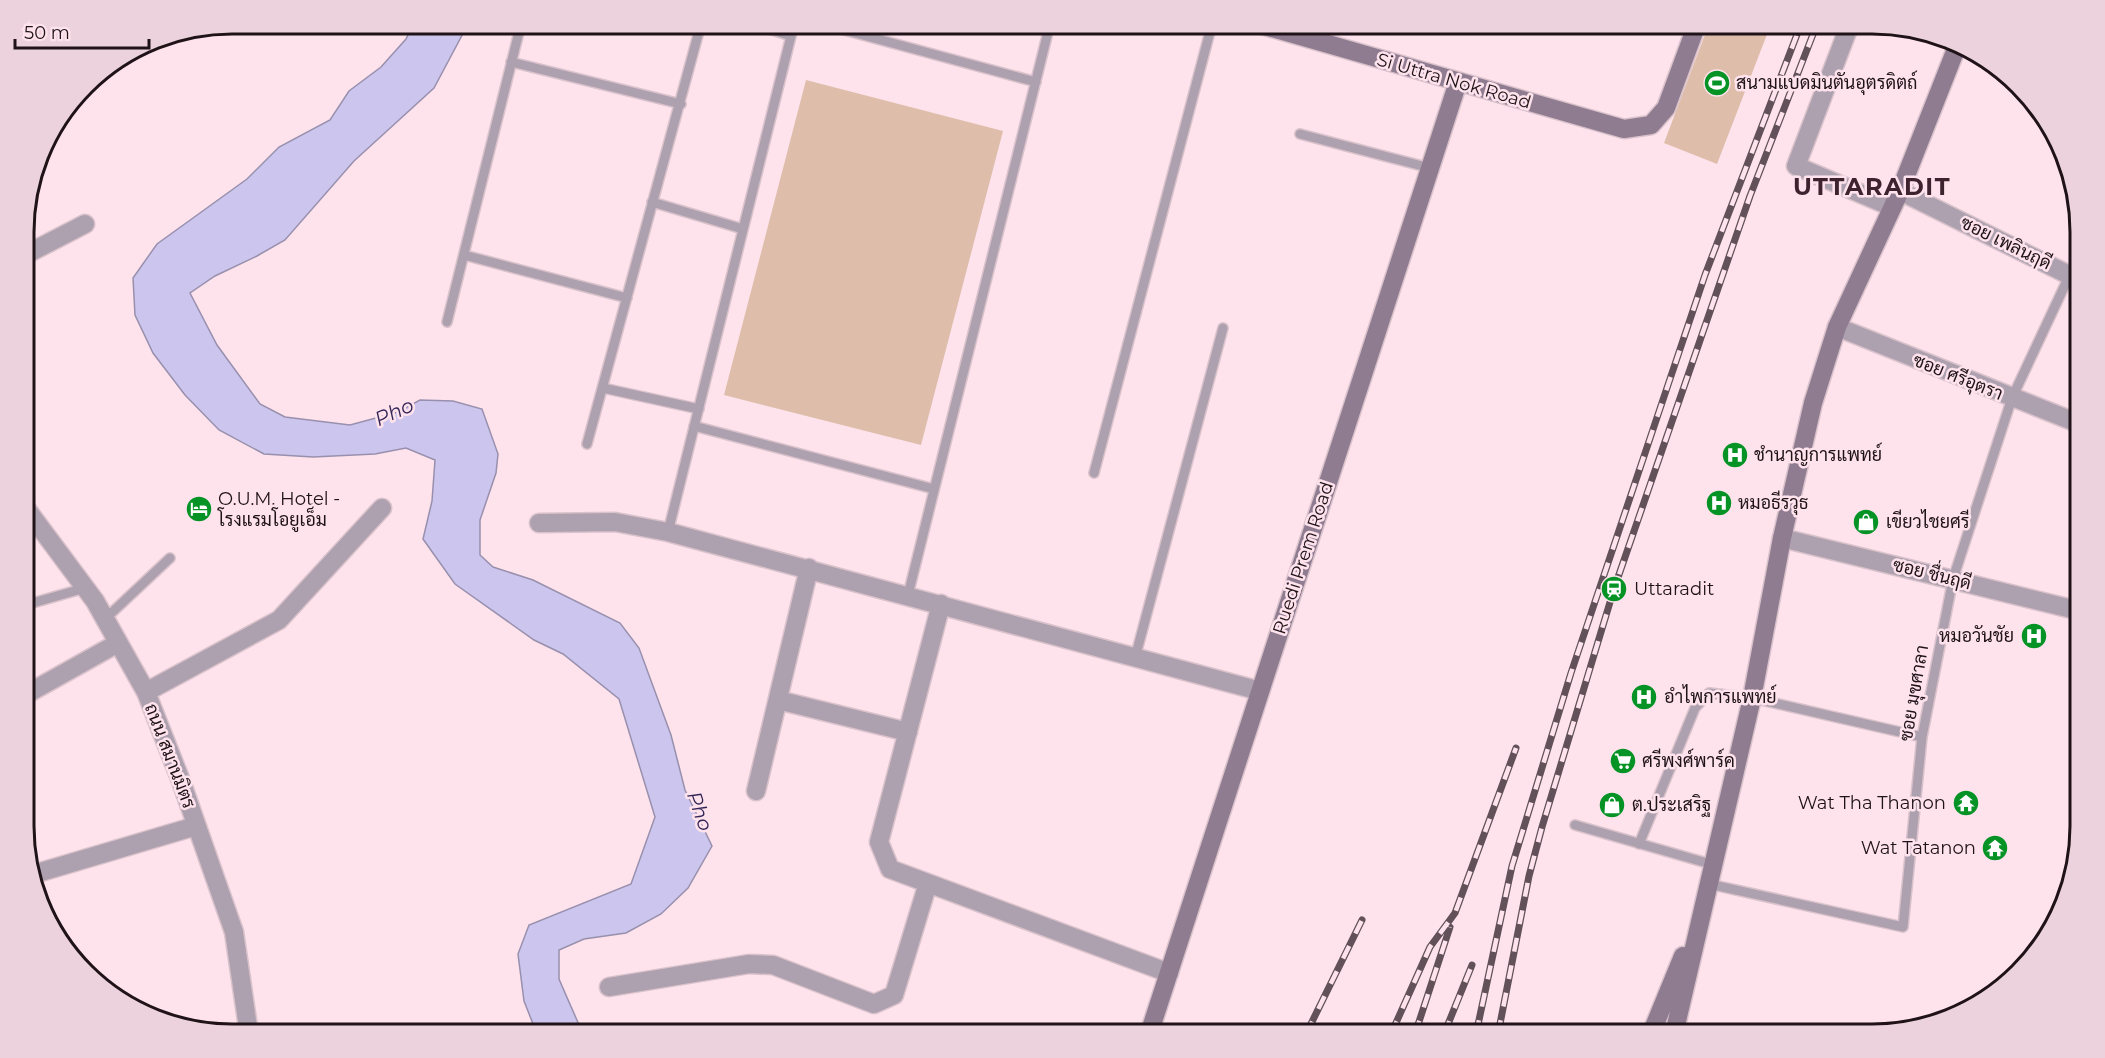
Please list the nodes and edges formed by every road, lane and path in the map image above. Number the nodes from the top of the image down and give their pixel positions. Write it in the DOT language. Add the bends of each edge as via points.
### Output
graph roads {
  1 [pos="518,34"];
  2 [pos="698,34"];
  3 [pos="785,34"];
  4 [pos="859,34"];
  5 [pos="1048,34"];
  6 [pos="1209,34"];
  7 [pos="1304,34"];
  8 [pos="1693,34"];
  9 [pos="1846,34"];
  10 [pos="791,36"];
  11 [pos="1955,53"];
  12 [pos="511,62"];
  13 [pos="1036,82"];
  14 [pos="1458,82"];
  15 [pos="681,104"];
  16 [pos="1300,134"];
  17 [pos="1430,168"];
  18 [pos="1896,199"];
  19 [pos="652,202"];
  20 [pos="85,224"];
  21 [pos="743,229"];
  22 [pos="35,250"];
  23 [pos="464,255"];
  24 [pos="2070,276"];
  25 [pos="2070,288"];
  26 [pos="627,298"];
  27 [pos="447,322"];
  28 [pos="1837,327"];
  29 [pos="1223,328"];
  30 [pos="603,388"];
  31 [pos="2012,398"];
  32 [pos="699,409"];
  33 [pos="2070,420"];
  34 [pos="694,426"];
  35 [pos="587,444"];
  36 [pos="1094,473"];
  37 [pos="934,489"];
  38 [pos="382,508"];
  39 [pos="35,520"];
  40 [pos="539,523"];
  41 [pos="668,532"];
  42 [pos="1782,538"];
  43 [pos="170,558"];
  44 [pos="809,568"];
  45 [pos="1953,579"];
  46 [pos="85,588"];
  47 [pos="908,595"];
  48 [pos="34,602"];
  49 [pos="941,604"];
  50 [pos="2070,608"];
  51 [pos="105,619"];
  52 [pos="117,643"];
  53 [pos="1135,658"];
  54 [pos="34,690"];
  55 [pos="146,692"];
  56 [pos="1260,692"];
  57 [pos="1752,698"];
  58 [pos="778,700"];
  59 [pos="908,732"];
  60 [pos="1922,737"];
  61 [pos="756,791"];
  62 [pos="1575,825"];
  63 [pos="196,826"];
  64 [pos="1639,844"];
  65 [pos="1714,865"];
  66 [pos="40,872"];
  67 [pos="928,883"];
  68 [pos="1708,890"];
  69 [pos="1168,973"];
  70 [pos="609,987"];
  71 [pos="1152,1023"];
  72 [pos="1656,1023"];
  73 [pos="1677,1023"];
  74 [pos="248,1024"];
  1 -- 12 [label="lane"];
  2 -- 15 [label="lane"];
  3 -- 10 [label="lane"];
  4 -- 13 [label="lane"];
  5 -- 13 [label="lane"];
  6 -- 36 [label="lane"];
  7 -- 14 [label="street, Si Uttra Nok Road"];
  8 -- 14 [label="street, Si Uttra Nok Road" via="1666,108 1651,125 1624,129"];
  9 -- 18 [label="street, ซอย เพลินฤดี" via="1796,166"];
  10 -- 21 [label="lane"];
  11 -- 18 [label="street"];
  12 -- 15 [label="lane"];
  12 -- 23 [label="lane"];
  13 -- 37 [label="lane"];
  14 -- 17 [label="street, Ruedi Prem Road"];
  15 -- 19 [label="lane"];
  16 -- 17 [label="lane"];
  17 -- 56 [label="street, Ruedi Prem Road"];
  18 -- 24 [label="street, ซอย เพลินฤดี"];
  18 -- 28 [label="street"];
  19 -- 21 [label="lane"];
  19 -- 26 [label="lane"];
  20 -- 22 [label="street"];
  21 -- 32 [label="lane"];
  23 -- 26 [label="lane"];
  23 -- 27 [label="lane"];
  25 -- 31 [label="lane, ซอย มุขศาลา"];
  26 -- 30 [label="lane"];
  28 -- 31 [label="street, ซอย ศรีอุตรา"];
  28 -- 42 [label="street" via="1813,403"];
  29 -- 53 [label="lane"];
  30 -- 32 [label="lane"];
  30 -- 35 [label="lane"];
  31 -- 33 [label="street, ซอย ศรีอุตรา"];
  31 -- 45 [label="lane, ซอย มุขศาลา"];
  32 -- 34 [label="lane"];
  34 -- 37 [label="lane"];
  34 -- 41 [label="lane"];
  37 -- 47 [label="lane"];
  38 -- 55 [label="street" via="279,620"];
  39 -- 46 [label="street, ถนน สมานมิตร"];
  40 -- 41 [label="street" via="615,522"];
  41 -- 44 [label="street"];
  42 -- 45 [label="street, ซอย ชื่นฤดี"];
  42 -- 57 [label="street"];
  43 -- 51 [label="lane"];
  44 -- 47 [label="street"];
  44 -- 58 [label="street"];
  45 -- 50 [label="street, ซอย ชื่นฤดี"];
  45 -- 60 [label="lane, ซอย มุขศาลา"];
  46 -- 48 [label="lane"];
  46 -- 51 [label="street, ถนน สมานมิตร"];
  47 -- 49 [label="street"];
  49 -- 53 [label="street"];
  49 -- 59 [label="street"];
  51 -- 52 [label="street, ถนน สมานมิตร"];
  52 -- 54 [label="street"];
  52 -- 55 [label="street, ถนน สมานมิตร"];
  53 -- 56 [label="street"];
  55 -- 63 [label="street, ถนน สมานมิตร"];
  56 -- 69 [label="street, Ruedi Prem Road"];
  57 -- 60 [label="lane"];
  57 -- 64 [label="lane" via="1709,693 1695,708"];
  57 -- 65 [label="street"];
  58 -- 59 [label="street"];
  58 -- 61 [label="street"];
  59 -- 67 [label="street" via="879,842 890,869"];
  60 -- 68 [label="lane, ซอย มุขศาลา" via="1903,927"];
  62 -- 64 [label="lane"];
  63 -- 66 [label="street"];
  63 -- 74 [label="street, ถนน สมานมิตร" via="234,932"];
  64 -- 65 [label="lane"];
  65 -- 68 [label="street"];
  67 -- 69 [label="street"];
  67 -- 70 [label="street" via="894,994 874,1004 773,965 749,964"];
  68 -- 72 [label="street"];
  68 -- 73 [label="street"];
  69 -- 71 [label="street, Ruedi Prem Road"];
}
